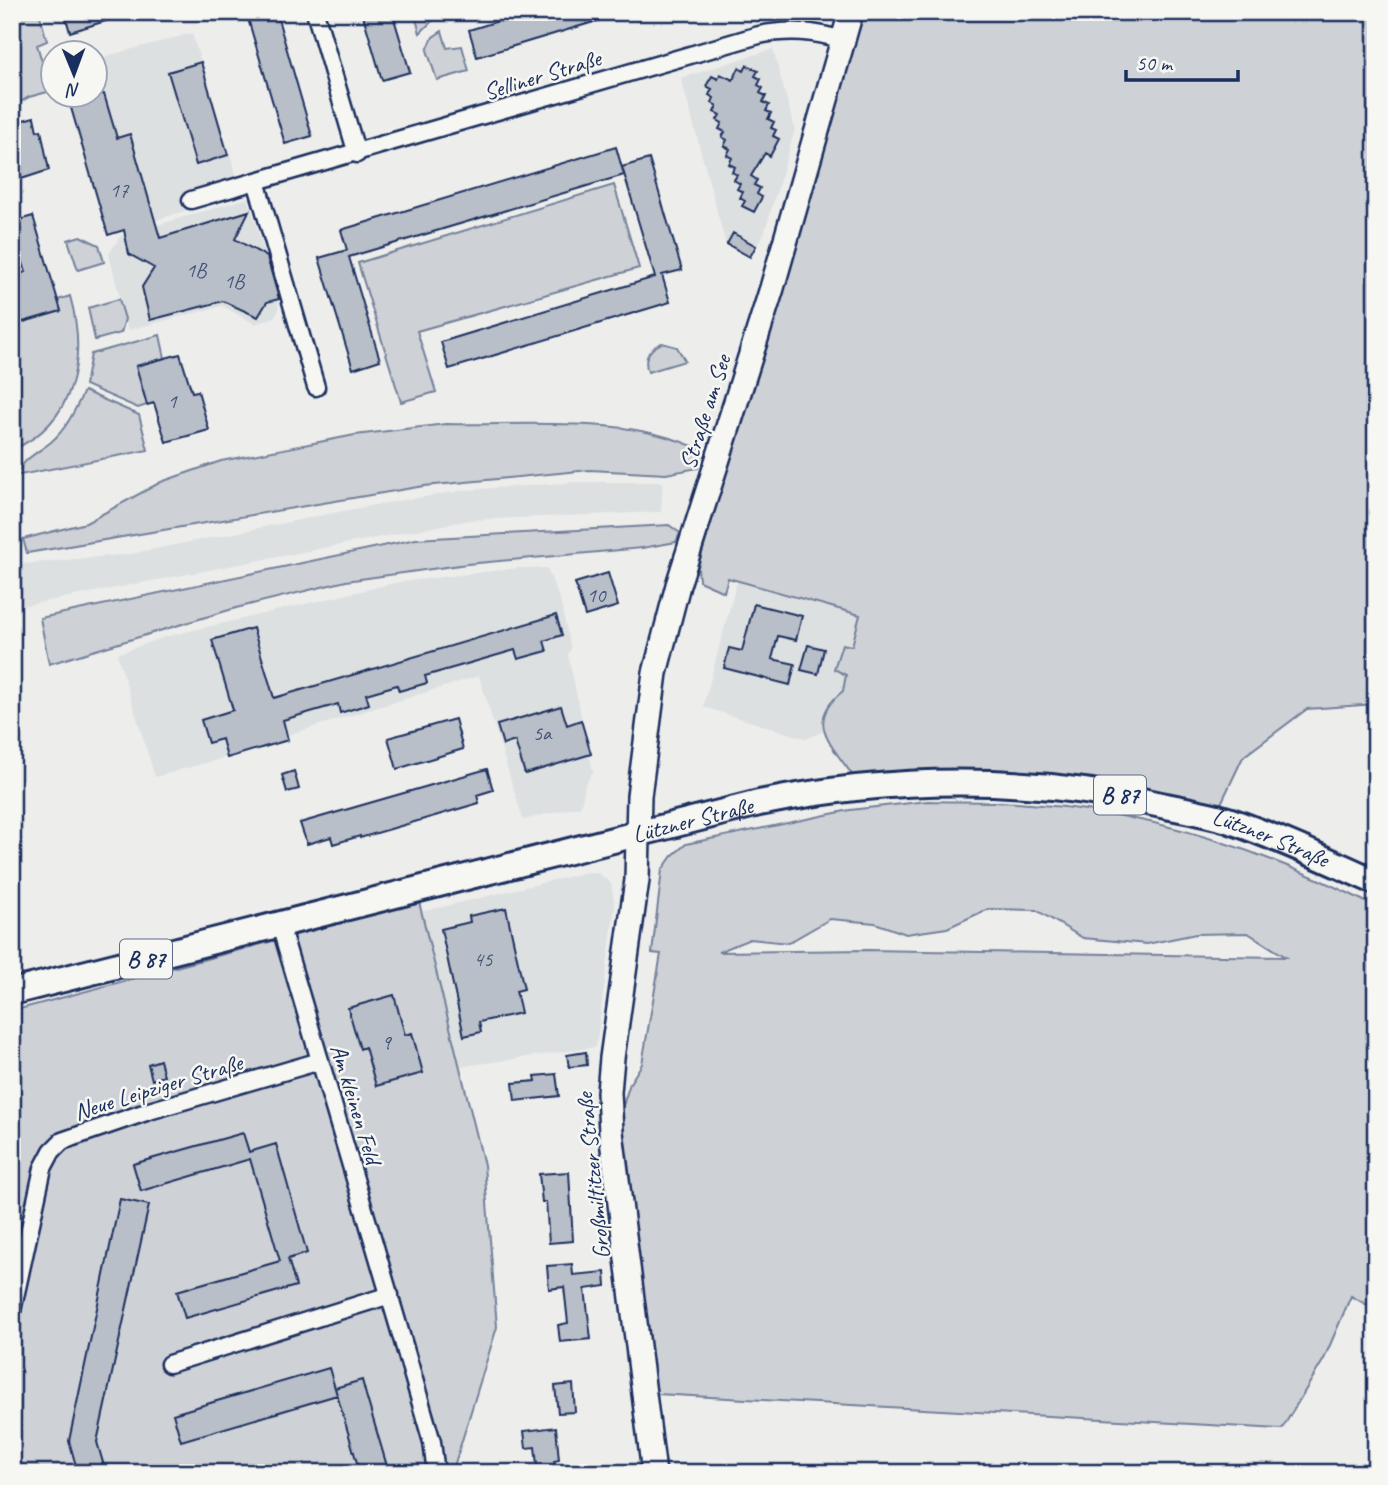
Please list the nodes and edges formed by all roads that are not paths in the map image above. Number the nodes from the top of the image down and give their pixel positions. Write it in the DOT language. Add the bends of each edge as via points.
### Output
graph roads {
  1 [pos="316,12"];
  2 [pos="851,12"];
  3 [pos="843,40"];
  4 [pos="357,154"];
  5 [pos="256,181"];
  6 [pos="191,200"];
  7 [pos="316,387"];
  8 [pos="638,833"];
  9 [pos="1376,882"];
  10 [pos="280,925"];
  11 [pos="12,992"];
  12 [pos="320,1061"];
  13 [pos="390,1295"];
  14 [pos="12,1311"];
  15 [pos="169,1364"];
  16 [pos="436,1473"];
  17 [pos="654,1473"];
  1 -- 4 [label="street"];
  2 -- 3 [label="main road, Straße am See"];
  3 -- 4 [label="street, Selliner Straße" via="815,31 759,34"];
  3 -- 8 [label="main road, Straße am See" via="655,673"];
  4 -- 5 [label="street, Selliner Straße"];
  5 -- 6 [label="street, Selliner Straße"];
  5 -- 7 [label="street"];
  8 -- 9 [label="main road, Lützner Straße / B 87" via="828,791 1030,783 1120,795 1226,819"];
  8 -- 10 [label="main road, Lützner Straße / B 87"];
  8 -- 17 [label="main road, Großmiltitzer Straße" via="637,880 609,1092"];
  10 -- 11 [label="main road, Lützner Straße / B 87"];
  10 -- 12 [label="street, Am kleinen Feld"];
  12 -- 13 [label="street, Am kleinen Feld"];
  12 -- 14 [label="street, Neue Leipziger Straße" via="62,1141 43,1168"];
  13 -- 15 [label="street"];
  13 -- 16 [label="street, Am kleinen Feld" via="432,1442"];
}
